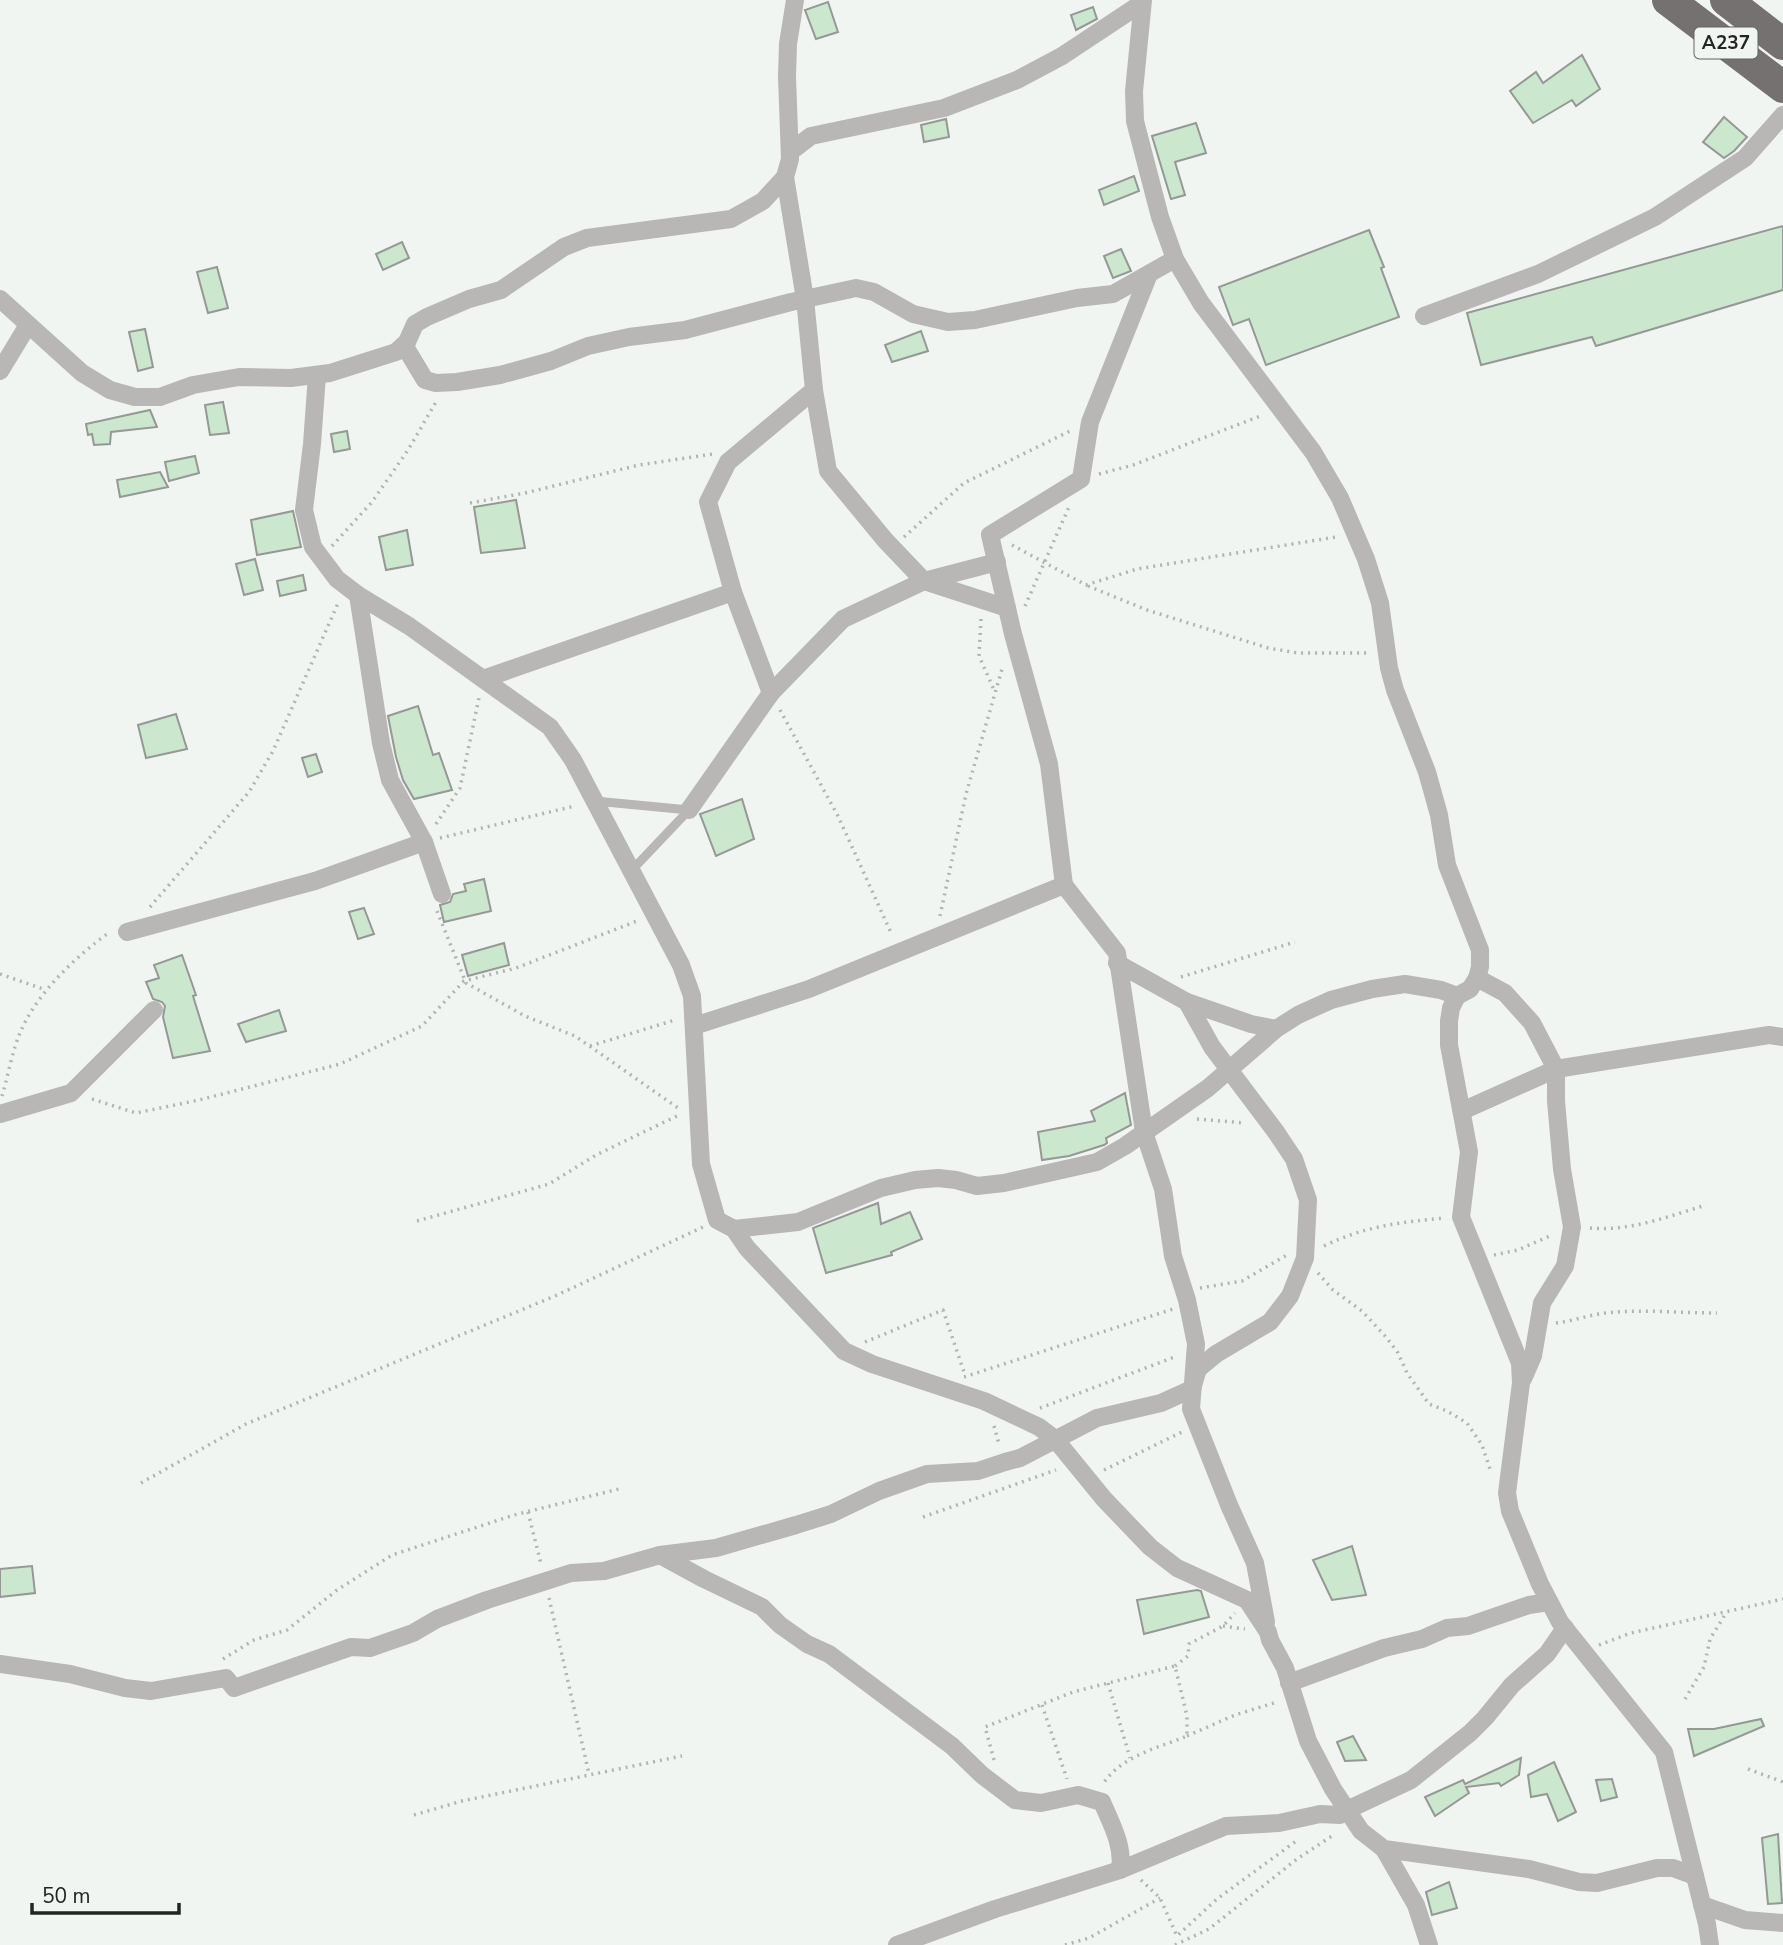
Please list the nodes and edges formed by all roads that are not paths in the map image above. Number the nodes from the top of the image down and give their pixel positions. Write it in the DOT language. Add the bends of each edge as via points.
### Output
graph roads {
  1 [pos="794,0"];
  2 [pos="1668,0"];
  3 [pos="1726,0"];
  4 [pos="1143,2"];
  5 [pos="1783,44"];
  6 [pos="1783,87"];
  7 [pos="1783,115"];
  8 [pos="789,124"];
  9 [pos="811,136"];
  10 [pos="790,152"];
  11 [pos="785,177"];
  12 [pos="1175,259"];
  13 [pos="1149,274"];
  14 [pos="0,299"];
  15 [pos="805,299"];
  16 [pos="1424,316"];
  17 [pos="28,325"];
  18 [pos="404,345"];
  19 [pos="0,371"];
  20 [pos="317,375"];
  21 [pos="814,390"];
  22 [pos="996,562"];
  23 [pos="924,581"];
  24 [pos="352,590"];
  25 [pos="733,592"];
  26 [pos="1007,608"];
  27 [pos="483,679"];
  28 [pos="771,693"];
  29 [pos="595,801"];
  30 [pos="688,810"];
  31 [pos="424,842"];
  32 [pos="632,870"];
  33 [pos="1064,885"];
  34 [pos="441,891"];
  35 [pos="127,932"];
  36 [pos="1117,963"];
  37 [pos="1477,978"];
  38 [pos="1457,996"];
  39 [pos="1187,1002"];
  40 [pos="154,1010"];
  41 [pos="694,1020"];
  42 [pos="1276,1029"];
  43 [pos="1783,1037"];
  44 [pos="1230,1069"];
  45 [pos="1556,1069"];
  46 [pos="1462,1111"];
  47 [pos="0,1114"];
  48 [pos="1144,1132"];
  49 [pos="734,1229"];
  50 [pos="1521,1383"];
  51 [pos="1192,1389"];
  52 [pos="1055,1439"];
  53 [pos="660,1555"];
  54 [pos="1254,1596"];
  55 [pos="1549,1602"];
  56 [pos="1565,1628"];
  57 [pos="0,1664"];
  58 [pos="1292,1691"];
  59 [pos="1351,1815"];
  60 [pos="1384,1849"];
  61 [pos="1124,1868"];
  62 [pos="1695,1876"];
  63 [pos="1702,1905"];
  64 [pos="1783,1923"];
  65 [pos="897,1945"];
  66 [pos="1429,1945"];
  67 [pos="1710,1945"];
  1 -- 8 [label="street" via="788,55"];
  2 -- 6 [label="highway, A237"];
  3 -- 5 [label="highway, A237"];
  4 -- 9 [label="street" via="1017,80 944,108"];
  4 -- 12 [label="street" via="1135,121"];
  7 -- 16 [label="street" via="1745,158 1655,217 1538,274"];
  8 -- 9 [label="street"];
  8 -- 10 [label="street"];
  9 -- 10 [label="street"];
  10 -- 11 [label="street"];
  11 -- 15 [label="street"];
  11 -- 18 [label="street" via="763,201 731,219 587,238 564,247 501,290 415,324"];
  12 -- 13 [label="street"];
  12 -- 37 [label="street" via="1201,303 1312,452 1355,534 1380,603 1401,710 1434,796 1447,865 1480,950"];
  13 -- 15 [label="street" via="1113,293 948,323 913,314 874,292 856,288"];
  13 -- 22 [label="street" via="1090,422 1081,479 990,535"];
  14 -- 17 [label="street"];
  15 -- 18 [label="street" via="685,330 588,346 500,375 447,382 425,380"];
  15 -- 21 [label="street"];
  17 -- 19 [label="street"];
  17 -- 20 [label="street" via="82,373 110,390 135,397 160,397 239,377"];
  18 -- 20 [label="street" via="396,352"];
  20 -- 24 [label="street" via="304,510 313,547 337,579"];
  21 -- 23 [label="street" via="828,471"];
  21 -- 25 [label="street" via="728,462 708,502"];
  22 -- 23 [label="street"];
  22 -- 26 [label="street"];
  23 -- 26 [label="street"];
  23 -- 28 [label="street" via="843,619"];
  24 -- 27 [label="street"];
  24 -- 31 [label="street" via="390,780"];
  25 -- 27 [label="street"];
  25 -- 28 [label="street"];
  26 -- 33 [label="street" via="1049,764"];
  27 -- 29 [label="street" via="550,727"];
  28 -- 30 [label="street"];
  29 -- 30 [label="lane"];
  29 -- 32 [label="street"];
  30 -- 32 [label="lane"];
  31 -- 34 [label="street"];
  31 -- 35 [label="street" via="315,881"];
  32 -- 41 [label="street" via="681,965 692,996"];
  33 -- 36 [label="street" via="1117,953"];
  33 -- 41 [label="street" via="809,989"];
  36 -- 39 [label="street"];
  36 -- 48 [label="street"];
  37 -- 38 [label="street"];
  37 -- 45 [label="street" via="1505,993 1532,1023"];
  38 -- 42 [label="street" via="1405,984 1372,989 1331,1000"];
  38 -- 46 [label="street" via="1451,1008 1449,1045"];
  39 -- 42 [label="street"];
  39 -- 44 [label="street"];
  40 -- 47 [label="street" via="71,1093"];
  41 -- 49 [label="street" via="701,1164 717,1220"];
  42 -- 44 [label="street"];
  43 -- 45 [label="street" via="1769,1035"];
  44 -- 48 [label="street"];
  44 -- 51 [label="street" via="1294,1159 1308,1200 1305,1252 1290,1296 1270,1322 1198,1369"];
  45 -- 46 [label="street"];
  45 -- 50 [label="street" via="1562,1169 1572,1227 1564,1266 1542,1303 1533,1356"];
  46 -- 50 [label="street" via="1469,1152 1461,1217 1520,1363"];
  48 -- 49 [label="street" via="1097,1162 977,1186 938,1178 915,1180 881,1188 798,1222"];
  48 -- 51 [label="street" via="1163,1189 1173,1256 1186,1297 1195,1349"];
  49 -- 52 [label="street" via="844,1351 872,1364 963,1384"];
  50 -- 55 [label="street" via="1507,1493 1516,1530"];
  51 -- 52 [label="street" via="1161,1403 1097,1418"];
  51 -- 54 [label="street" via="1191,1409 1255,1563"];
  52 -- 53 [label="street" via="1020,1458 978,1471 927,1475 796,1525 716,1548"];
  52 -- 54 [label="street" via="1150,1547 1177,1568"];
  53 -- 57 [label="street" via="604,1571 570,1573 487,1600 370,1648 351,1647 234,1688 226,1678 151,1691"];
  53 -- 61 [label="street" via="762,1607 780,1625 829,1654 952,1746 1015,1800 1041,1804 1078,1795 1102,1802"];
  54 -- 58 [label="street"];
  55 -- 56 [label="street"];
  55 -- 58 [label="street" via="1384,1648"];
  56 -- 59 [label="street" via="1547,1654 1470,1733 1411,1780"];
  56 -- 62 [label="street" via="1664,1752"];
  58 -- 59 [label="street" via="1308,1741"];
  59 -- 60 [label="street"];
  59 -- 61 [label="street" via="1320,1814 1279,1823 1226,1826"];
  60 -- 62 [label="street" via="1529,1869 1579,1882 1597,1883 1657,1868"];
  60 -- 66 [label="street" via="1416,1905"];
  61 -- 65 [label="street"];
  62 -- 63 [label="street"];
  63 -- 64 [label="street" via="1745,1920"];
  63 -- 67 [label="street"];
}
